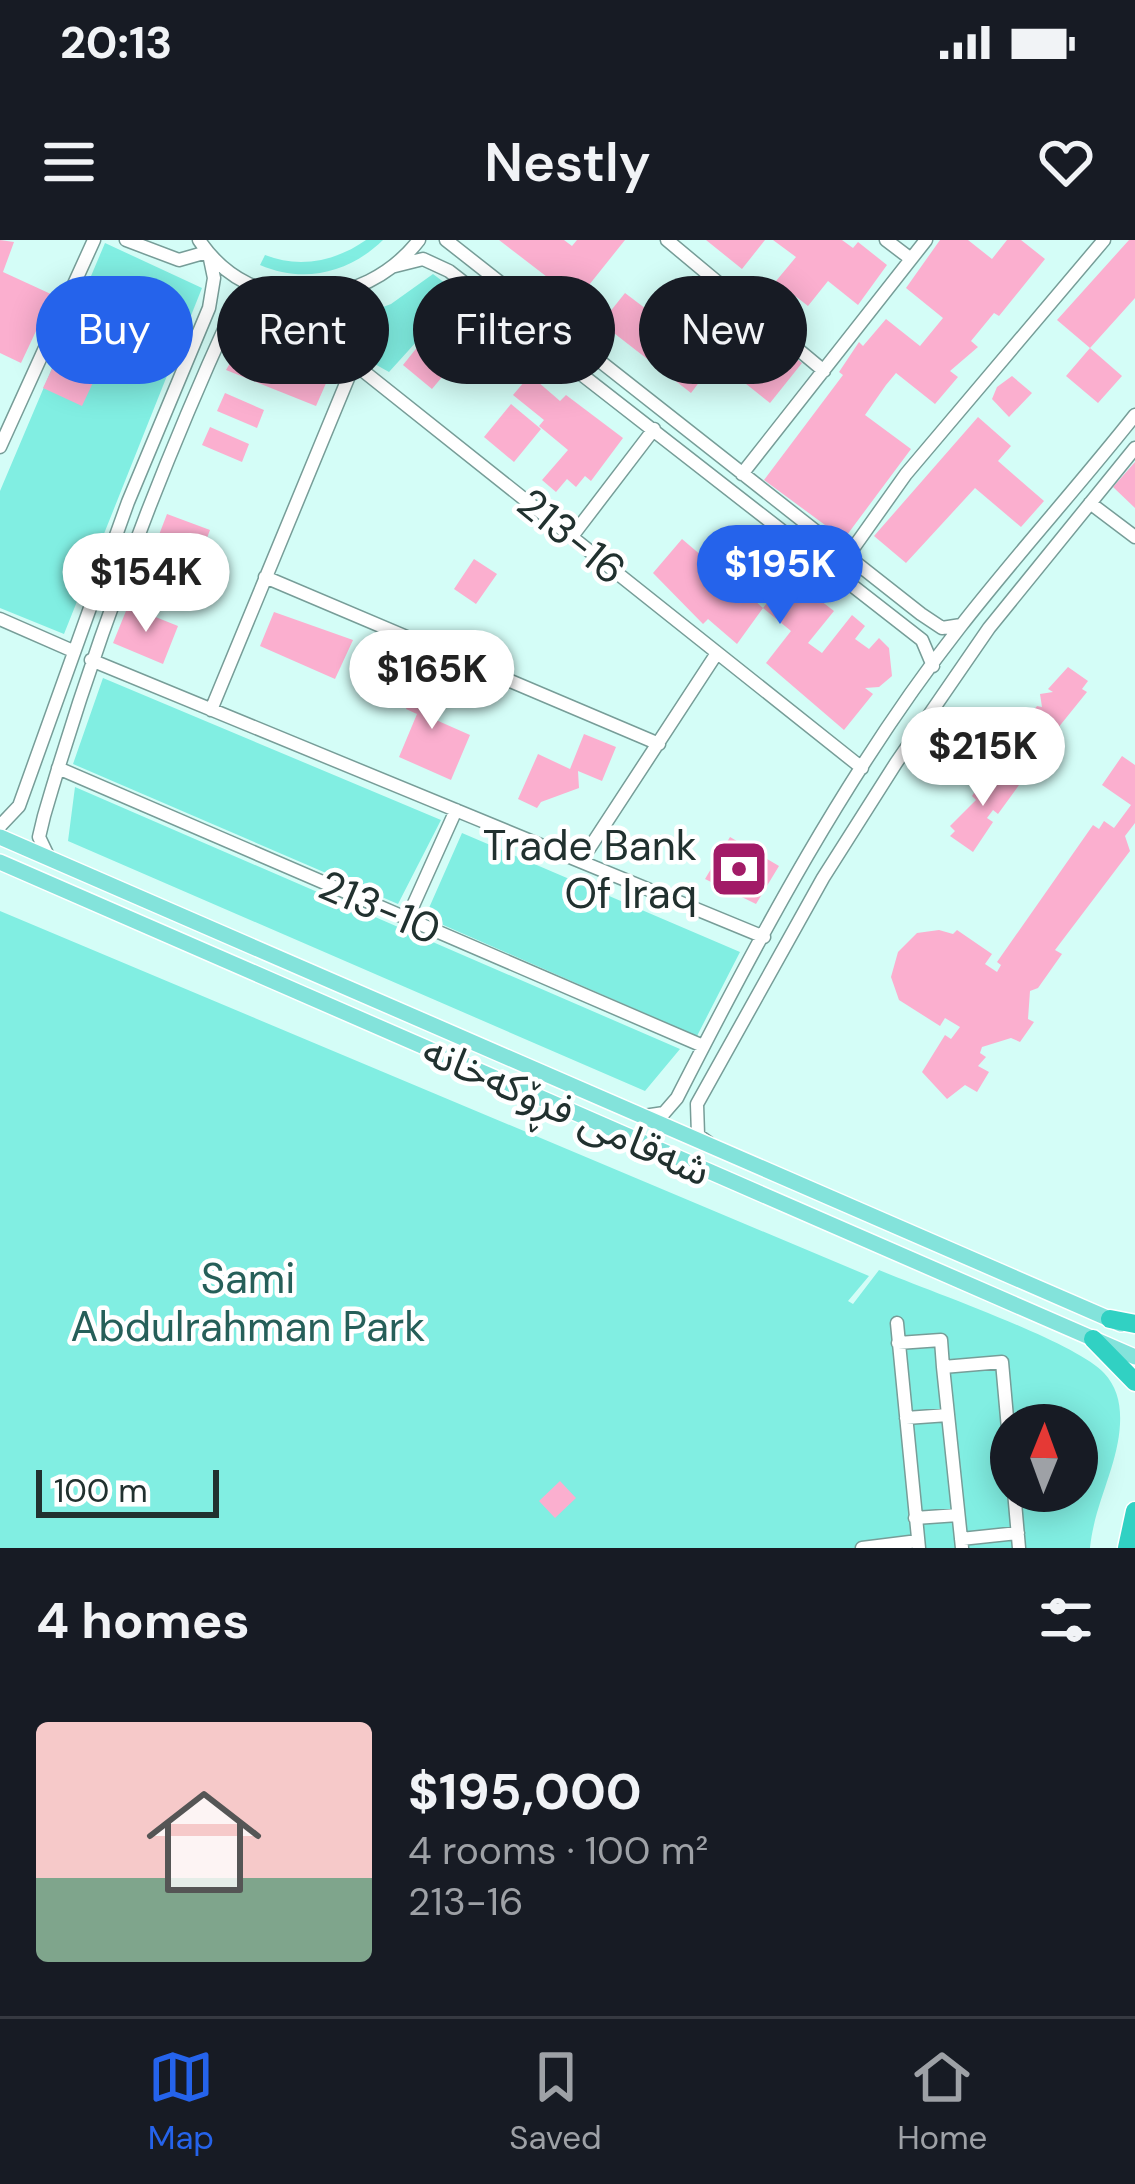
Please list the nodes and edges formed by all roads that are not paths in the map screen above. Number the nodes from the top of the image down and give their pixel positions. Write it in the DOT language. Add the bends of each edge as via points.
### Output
graph roads {
  1 [pos="94,240"];
  2 [pos="126,240"];
  3 [pos="418,240"];
  4 [pos="446,240"];
  5 [pos="667,240"];
  6 [pos="886,240"];
  7 [pos="926,240"];
  8 [pos="1101,241"];
  9 [pos="205,249"];
  10 [pos="911,259"];
  11 [pos="395,266"];
  12 [pos="236,276"];
  13 [pos="376,276"];
  14 [pos="217,346"];
  15 [pos="824,370"];
  16 [pos="346,384"];
  17 [pos="380,384"];
  18 [pos="1135,416"];
  19 [pos="653,429"];
  20 [pos="0,447"];
  21 [pos="1135,448"];
  22 [pos="742,474"];
  23 [pos="1090,502"];
  24 [pos="573,535"];
  25 [pos="1135,537"];
  26 [pos="847,557"];
  27 [pos="265,577"];
  28 [pos="0,620"];
  29 [pos="962,625"];
  30 [pos="73,651"];
  31 [pos="717,653"];
  32 [pos="91,660"];
  33 [pos="933,665"];
  34 [pos="211,710"];
  35 [pos="658,744"];
  36 [pos="58,768"];
  37 [pos="862,768"];
  38 [pos="456,810"];
  39 [pos="0,826"];
  40 [pos="0,837"];
  41 [pos="818,845"];
  42 [pos="837,856"];
  43 [pos="49,858"];
  44 [pos="0,862"];
  45 [pos="581,862"];
  46 [pos="407,919"];
  47 [pos="764,937"];
  48 [pos="703,1046"];
  49 [pos="674,1101"];
  50 [pos="695,1111"];
  51 [pos="644,1116"];
  52 [pos="710,1144"];
  53 [pos="1110,1319"];
  54 [pos="897,1324"];
  55 [pos="1135,1327"];
  56 [pos="1093,1339"];
  57 [pos="898,1343"];
  58 [pos="1135,1357"];
  59 [pos="943,1367"];
  60 [pos="1135,1382"];
  61 [pos="1006,1404"];
  62 [pos="948,1415"];
  63 [pos="906,1418"];
  64 [pos="1135,1511"];
  65 [pos="958,1514"];
  66 [pos="915,1518"];
  67 [pos="1018,1541"];
  68 [pos="961,1544"];
  69 [pos="918,1545"];
  70 [pos="862,1548"];
  71 [pos="1127,1548"];
  1 -- 20 [label="street"];
  2 -- 9 [label="street" via="179,260"];
  3 -- 11 [label="street"];
  4 -- 22 [label="street"];
  5 -- 15 [label="street"];
  6 -- 10 [label="street"];
  7 -- 10 [label="street"];
  8 -- 26 [label="street" via="906,474"];
  9 -- 12 [label="street"];
  9 -- 30 [label="street" via="214,278 208,308"];
  10 -- 15 [label="street"];
  11 -- 13 [label="street"];
  11 -- 19 [label="street" via="423,260 449,271"];
  14 -- 32 [label="street"];
  15 -- 22 [label="street"];
  16 -- 27 [label="street"];
  17 -- 24 [label="street, 213-16"];
  18 -- 29 [label="street"];
  19 -- 24 [label="street"];
  19 -- 33 [label="street" via="922,640"];
  21 -- 23 [label="street"];
  22 -- 26 [label="street"];
  23 -- 25 [label="street"];
  23 -- 42 [label="street" via="949,683"];
  24 -- 31 [label="street, 213-16"];
  26 -- 29 [label="street" via="942,628"];
  27 -- 34 [label="street"];
  27 -- 35 [label="street"];
  28 -- 30 [label="street"];
  29 -- 33 [label="street"];
  30 -- 39 [label="street" via="19,806"];
  31 -- 35 [label="street"];
  31 -- 37 [label="street, 213-16"];
  32 -- 34 [label="street"];
  32 -- 36 [label="street"];
  33 -- 37 [label="street"];
  34 -- 38 [label="street"];
  35 -- 45 [label="street"];
  36 -- 43 [label="street" via="39,837"];
  36 -- 46 [label="street, 213-10"];
  37 -- 41 [label="street"];
  38 -- 45 [label="street"];
  38 -- 46 [label="street"];
  40 -- 43 [label="main road, شەقامی فڕۆکەخانە"];
  41 -- 42 [label="street"];
  41 -- 47 [label="street"];
  42 -- 50 [label="street"];
  43 -- 51 [label="main road, شەقامی فڕۆکەخانە"];
  44 -- 56 [label="main road, شەقامی فڕۆکەخانە"];
  45 -- 47 [label="street"];
  46 -- 48 [label="street, 213-10"];
  47 -- 48 [label="street"];
  48 -- 49 [label="street"];
  49 -- 50 [label="street" via="678,1112"];
  49 -- 51 [label="street" via="664,1113"];
  50 -- 52 [label="street" via="698,1135"];
  51 -- 52 [label="main road, شەقامی فڕۆکەخانە"];
  52 -- 53 [label="main road, شەقامی فڕۆکەخانە"];
  53 -- 55 [label="highway"];
  54 -- 57 [label="street"];
  56 -- 58 [label="main road, شەقامی فڕۆکەخانە"];
  56 -- 60 [label="highway"];
  57 -- 59 [label="street" via="941,1340"];
  57 -- 63 [label="street"];
  59 -- 61 [label="street" via="1002,1362"];
  59 -- 62 [label="street"];
  62 -- 63 [label="street"];
  62 -- 65 [label="street"];
  63 -- 66 [label="street"];
  64 -- 71 [label="highway"];
  65 -- 66 [label="street"];
  65 -- 68 [label="street"];
  66 -- 69 [label="street"];
  67 -- 68 [label="street"];
  69 -- 70 [label="street"];
}
